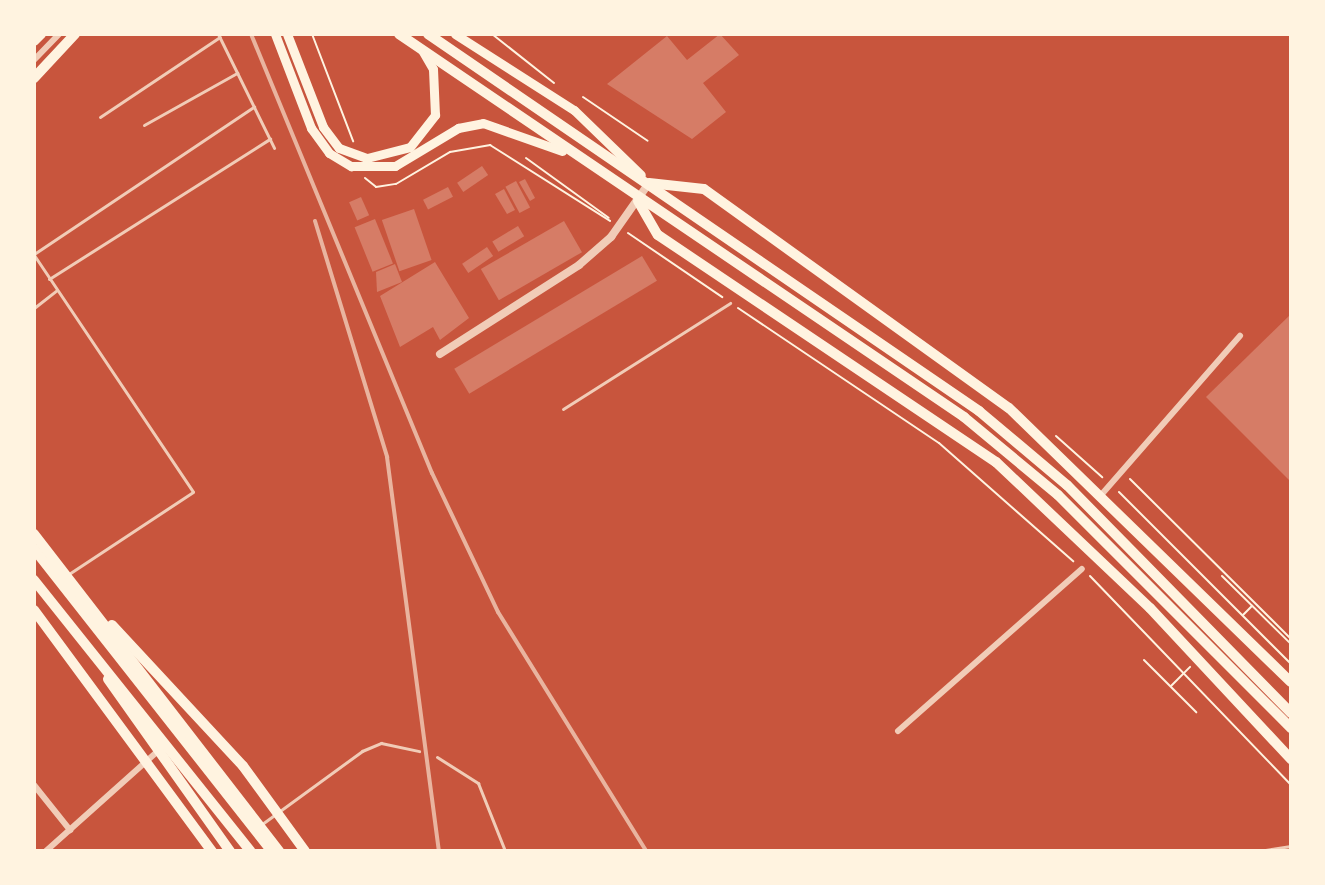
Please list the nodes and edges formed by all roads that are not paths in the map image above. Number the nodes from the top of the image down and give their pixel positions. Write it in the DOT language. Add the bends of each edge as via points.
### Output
graph roads {
  1 [pos="41,34"];
  2 [pos="59,34"];
  3 [pos="75,34"];
  4 [pos="275,34"];
  5 [pos="287,34"];
  6 [pos="399,34"];
  7 [pos="428,34"];
  8 [pos="455,34"];
  9 [pos="219,36"];
  10 [pos="34,41"];
  11 [pos="422,50"];
  12 [pos="34,60"];
  13 [pos="237,73"];
  14 [pos="34,78"];
  15 [pos="254,107"];
  16 [pos="100,117"];
  17 [pos="144,125"];
  18 [pos="270,139"];
  19 [pos="274,148"];
  20 [pos="562,151"];
  21 [pos="649,183"];
  22 [pos="638,201"];
  23 [pos="34,255"];
  24 [pos="49,279"];
  25 [pos="57,290"];
  26 [pos="730,303"];
  27 [pos="34,308"];
  28 [pos="1240,336"];
  29 [pos="440,354"];
  30 [pos="563,409"];
  31 [pos="1102,494"];
  32 [pos="34,534"];
  33 [pos="34,549"];
  34 [pos="1082,569"];
  35 [pos="34,580"];
  36 [pos="59,580"];
  37 [pos="73,584"];
  38 [pos="34,610"];
  39 [pos="80,638"];
  40 [pos="1291,682"];
  41 [pos="1291,713"];
  42 [pos="1291,728"];
  43 [pos="898,731"];
  44 [pos="168,742"];
  45 [pos="419,751"];
  46 [pos="437,757"];
  47 [pos="1291,759"];
  48 [pos="146,761"];
  49 [pos="34,785"];
  50 [pos="261,825"];
  51 [pos="70,830"];
  52 [pos="1291,846"];
  53 [pos="46,851"];
  54 [pos="212,851"];
  55 [pos="230,851"];
  56 [pos="250,851"];
  57 [pos="272,851"];
  58 [pos="279,851"];
  59 [pos="305,851"];
  60 [pos="505,851"];
  61 [pos="1259,851"];
  1 -- 10 [label="main road"];
  2 -- 12 [label="street"];
  3 -- 14 [label="main road"];
  4 -- 20 [label="main road" via="311,128 340,161 368,171 395,166 458,128 483,123"];
  5 -- 11 [label="main road" via="323,127 339,148 367,158 410,147 435,115 435,80"];
  6 -- 11 [label="main road"];
  7 -- 21 [label="main road"];
  8 -- 21 [label="main road" via="574,110"];
  9 -- 13 [label="lane"];
  9 -- 16 [label="lane"];
  11 -- 20 [label="main road"];
  13 -- 15 [label="lane"];
  13 -- 17 [label="lane"];
  15 -- 18 [label="lane"];
  15 -- 23 [label="lane"];
  18 -- 19 [label="lane"];
  18 -- 24 [label="lane"];
  20 -- 22 [label="main road"];
  21 -- 22 [label="street"];
  21 -- 31 [label="main road" via="704,189 1009,408"];
  21 -- 41 [label="main road" via="979,411 1067,485"];
  22 -- 29 [label="street" via="579,265"];
  22 -- 42 [label="main road" via="964,417 1058,495"];
  22 -- 47 [label="main road" via="658,235 996,462 1150,608"];
  23 -- 24 [label="lane"];
  24 -- 25 [label="lane"];
  25 -- 27 [label="lane"];
  25 -- 36 [label="lane" via="193,492"];
  26 -- 30 [label="lane"];
  28 -- 31 [label="street"];
  31 -- 40 [label="main road"];
  32 -- 37 [label="main road"];
  33 -- 36 [label="main road"];
  34 -- 43 [label="street"];
  35 -- 39 [label="main road"];
  36 -- 57 [label="main road"];
  37 -- 50 [label="main road"];
  37 -- 59 [label="main road" via="243,766"];
  38 -- 48 [label="main road"];
  39 -- 44 [label="main road"];
  39 -- 55 [label="main road"];
  44 -- 48 [label="street"];
  44 -- 56 [label="main road"];
  45 -- 50 [label="lane" via="381,743 362,751"];
  46 -- 60 [label="lane" via="478,783"];
  48 -- 51 [label="street"];
  48 -- 54 [label="main road"];
  49 -- 51 [label="street"];
  50 -- 58 [label="main road"];
  51 -- 53 [label="street"];
  52 -- 61 [label="lane"];
}
